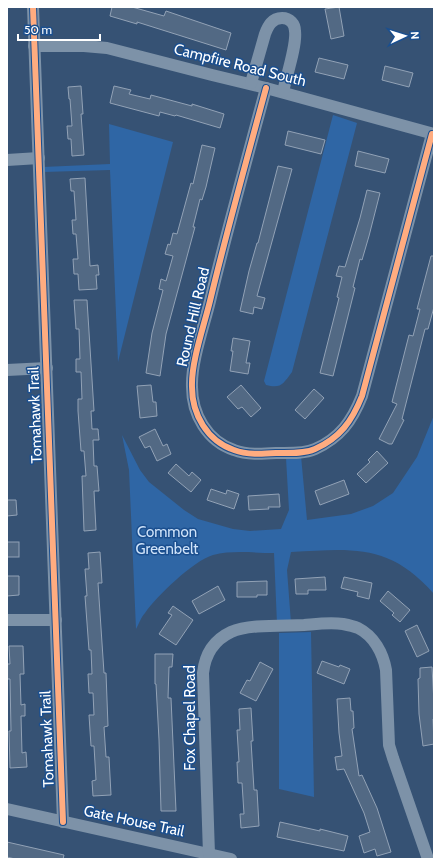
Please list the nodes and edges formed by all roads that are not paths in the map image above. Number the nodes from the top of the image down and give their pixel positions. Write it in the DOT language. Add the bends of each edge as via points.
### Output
graph roads {
  1 [pos="33,7"];
  2 [pos="34,46"];
  3 [pos="251,84"];
  4 [pos="266,88"];
  5 [pos="283,92"];
  6 [pos="433,134"];
  7 [pos="39,158"];
  8 [pos="7,160"];
  9 [pos="47,368"];
  10 [pos="7,370"];
  11 [pos="7,620"];
  12 [pos="56,620"];
  13 [pos="7,809"];
  14 [pos="63,822"];
  15 [pos="209,854"];
  16 [pos="231,859"];
  17 [pos="428,859"];
  1 -- 2 [label="street, Tomahawk Trail"];
  2 -- 3 [label="street, Campfire Road South" via="107,48"];
  2 -- 7 [label="street, Tomahawk Trail"];
  3 -- 4 [label="street, Campfire Road South"];
  3 -- 5 [label="street" via="268,26 273,20 286,18 294,25 295,37"];
  4 -- 5 [label="street, Campfire Road South"];
  4 -- 6 [label="street, Round Hill Road" via="193,369 195,412 213,437 223,446 235,451 270,454 314,449 348,424 362,396"];
  5 -- 6 [label="street, Campfire Road South"];
  7 -- 8 [label="street"];
  7 -- 9 [label="street, Tomahawk Trail"];
  9 -- 10 [label="street"];
  9 -- 12 [label="street, Tomahawk Trail"];
  11 -- 12 [label="street"];
  12 -- 14 [label="street, Tomahawk Trail"];
  13 -- 14 [label="street, Gate House Trail"];
  14 -- 15 [label="street, Gate House Trail"];
  15 -- 16 [label="street, Gate House Trail"];
  15 -- 17 [label="street, Fox Chapel Road" via="203,672 206,656 222,638 238,629 332,624 359,629 375,643 384,659 389,745"];
}
